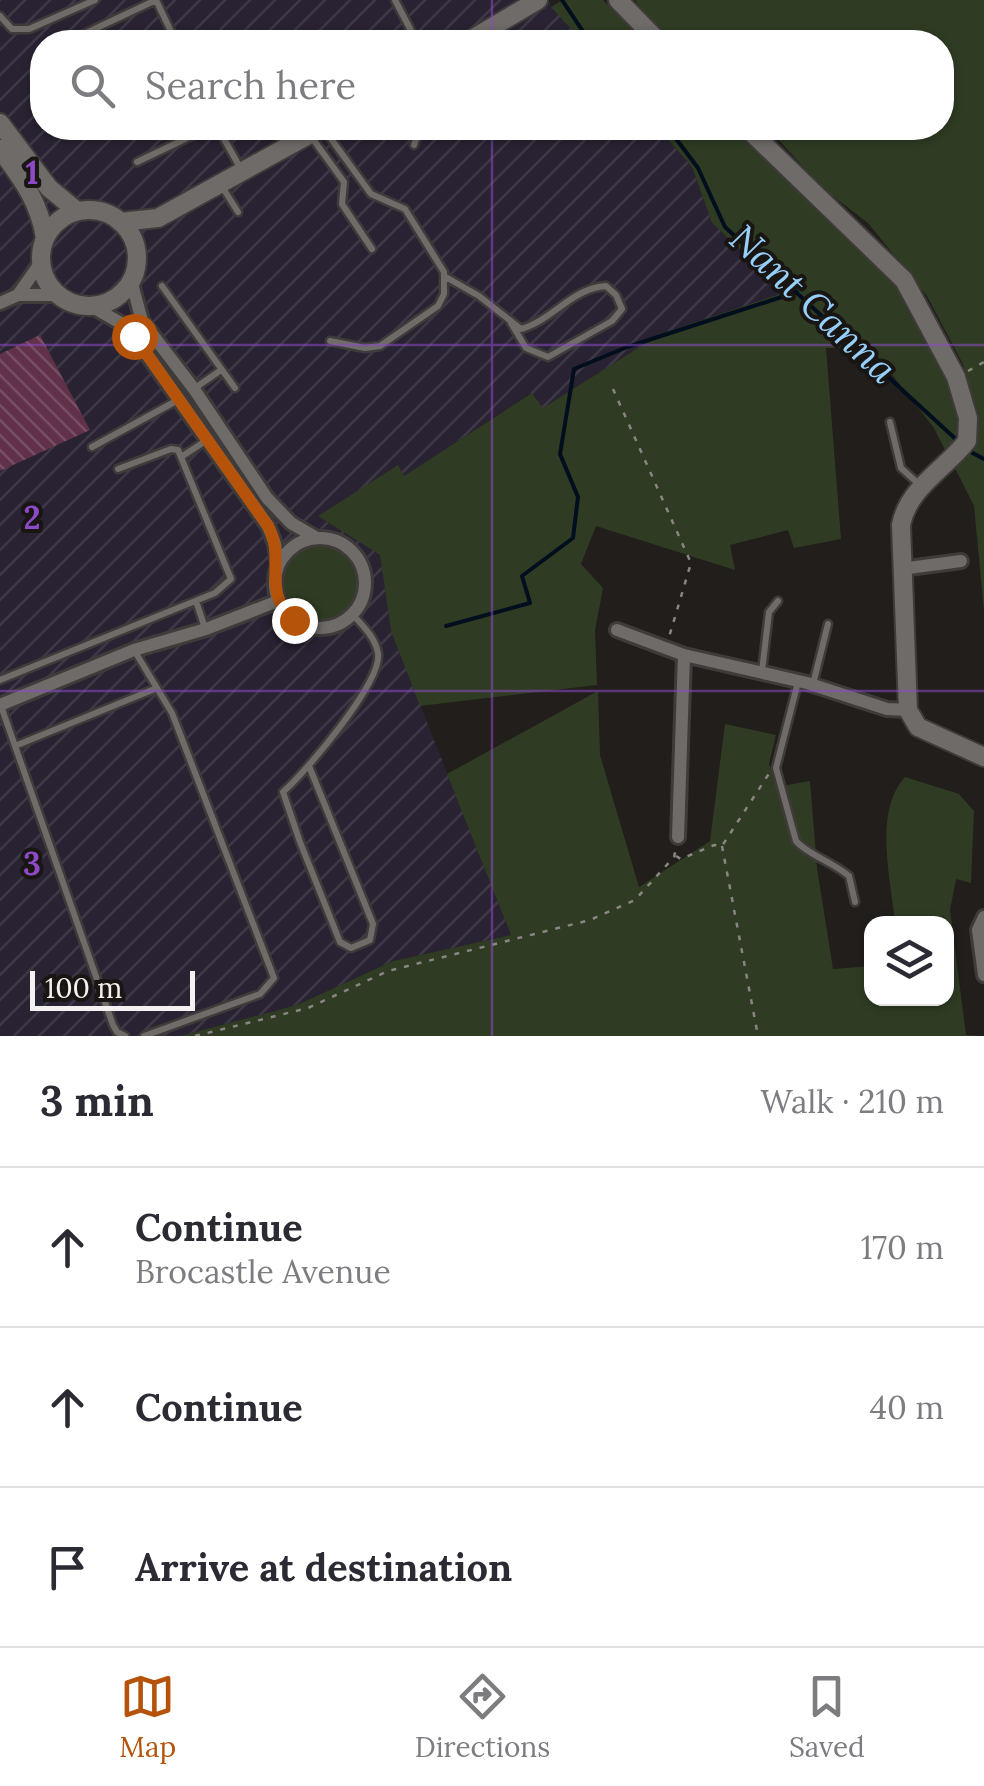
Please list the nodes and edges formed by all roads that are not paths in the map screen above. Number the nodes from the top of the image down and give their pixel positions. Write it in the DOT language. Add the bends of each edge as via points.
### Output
graph roads {
  1 [pos="96,0"];
  2 [pos="156,0"];
  3 [pos="395,0"];
  4 [pos="618,0"];
  5 [pos="533,2"];
  6 [pos="0,16"];
  7 [pos="92,30"];
  8 [pos="170,30"];
  9 [pos="411,30"];
  10 [pos="499,30"];
  11 [pos="647,30"];
  12 [pos="0,122"];
  13 [pos="183,140"];
  14 [pos="227,140"];
  15 [pos="300,140"];
  16 [pos="323,140"];
  17 [pos="326,140"];
  18 [pos="416,140"];
  19 [pos="759,140"];
  20 [pos="414,146"];
  21 [pos="0,149"];
  22 [pos="137,162"];
  23 [pos="242,172"];
  24 [pos="221,184"];
  25 [pos="77,211"];
  26 [pos="238,212"];
  27 [pos="158,218"];
  28 [pos="120,222"];
  29 [pos="45,238"];
  30 [pos="136,249"];
  31 [pos="372,249"];
  32 [pos="41,262"];
  33 [pos="444,276"];
  34 [pos="132,280"];
  35 [pos="162,286"];
  36 [pos="18,294"];
  37 [pos="58,295"];
  38 [pos="0,304"];
  39 [pos="91,306"];
  40 [pos="511,323"];
  41 [pos="330,342"];
  42 [pos="222,370"];
  43 [pos="235,388"];
  44 [pos="194,389"];
  45 [pos="179,400"];
  46 [pos="890,422"];
  47 [pos="207,440"];
  48 [pos="92,446"];
  49 [pos="181,457"];
  50 [pos="118,469"];
  51 [pos="922,487"];
  52 [pos="316,537"];
  53 [pos="960,561"];
  54 [pos="278,565"];
  55 [pos="901,569"];
  56 [pos="196,601"];
  57 [pos="278,601"];
  58 [pos="778,602"];
  59 [pos="352,615"];
  60 [pos="828,624"];
  61 [pos="206,629"];
  62 [pos="617,630"];
  63 [pos="134,650"];
  64 [pos="684,655"];
  65 [pos="762,673"];
  66 [pos="0,680"];
  67 [pos="806,683"];
  68 [pos="157,688"];
  69 [pos="0,705"];
  70 [pos="908,710"];
  71 [pos="15,746"];
  72 [pos="984,756"];
  73 [pos="309,766"];
  74 [pos="678,838"];
  75 [pos="855,902"];
  76 [pos="984,917"];
  77 [pos="984,975"];
  78 [pos="126,1036"];
  79 [pos="144,1036"];
  1 -- 6 [label="lane" via="29,29 12,29"];
  2 -- 7 [label="lane"];
  2 -- 8 [label="lane"];
  3 -- 9 [label="lane"];
  4 -- 11 [label="street"];
  5 -- 10 [label="street"];
  12 -- 25 [label="street" via="49,188"];
  13 -- 22 [label="lane"];
  14 -- 23 [label="lane"];
  15 -- 23 [label="street"];
  16 -- 31 [label="lane" via="344,182 342,204"];
  17 -- 33 [label="lane" via="371,194 405,209"];
  18 -- 20 [label="lane"];
  19 -- 51 [label="street" via="904,280 956,377 968,418 963,446"];
  21 -- 29 [label="street" via="32,192"];
  23 -- 24 [label="street"];
  24 -- 26 [label="lane"];
  24 -- 27 [label="street"];
  25 -- 28 [label="street" via="100,211"];
  25 -- 29 [label="street"];
  27 -- 28 [label="street"];
  27 -- 30 [label="street"];
  28 -- 30 [label="street"];
  29 -- 32 [label="street"];
  30 -- 34 [label="street"];
  32 -- 36 [label="street"];
  32 -- 37 [label="street"];
  33 -- 40 [label="lane"];
  33 -- 41 [label="lane" via="438,306 380,346"];
  34 -- 39 [label="street" via="114,298"];
  34 -- 44 [label="street" via="142,321"];
  35 -- 42 [label="lane"];
  36 -- 37 [label="street"];
  36 -- 38 [label="street"];
  37 -- 39 [label="street"];
  39 -- 45 [label="street" via="124,326"];
  40 -- 40 [label="lane" via="521,329 536,324 591,287 606,286 622,309 548,357 526,348"];
  42 -- 43 [label="lane"];
  42 -- 44 [label="lane"];
  44 -- 52 [label="street" via="267,498"];
  45 -- 47 [label="street"];
  45 -- 48 [label="lane"];
  46 -- 51 [label="lane" via="901,468"];
  47 -- 49 [label="lane"];
  47 -- 54 [label="street" via="268,526"];
  49 -- 50 [label="lane" via="171,449"];
  49 -- 56 [label="lane" via="231,579"];
  51 -- 55 [label="street" via="903,512"];
  52 -- 54 [label="street" via="293,546"];
  52 -- 59 [label="street" via="350,548 364,568 364,593"];
  53 -- 55 [label="street"];
  54 -- 57 [label="street"];
  55 -- 70 [label="street"];
  56 -- 61 [label="lane"];
  56 -- 66 [label="lane"];
  57 -- 59 [label="street" via="305,626 330,627"];
  57 -- 61 [label="street"];
  58 -- 65 [label="lane" via="769,612"];
  59 -- 73 [label="lane" via="371,634 379,656 358,700"];
  60 -- 67 [label="lane"];
  61 -- 63 [label="street"];
  62 -- 64 [label="street"];
  63 -- 68 [label="lane"];
  63 -- 69 [label="street"];
  64 -- 65 [label="street"];
  64 -- 74 [label="street"];
  65 -- 67 [label="street"];
  67 -- 70 [label="street"];
  67 -- 75 [label="lane" via="776,768 796,841 849,876"];
  68 -- 71 [label="lane"];
  68 -- 79 [label="lane" via="274,978 260,994"];
  69 -- 71 [label="lane"];
  70 -- 72 [label="street" via="918,727"];
  71 -- 78 [label="lane" via="113,1025"];
  73 -- 73 [label="lane" via="283,792 340,942 351,948 370,940 374,924"];
  76 -- 77 [label="street" via="978,930"];
}
